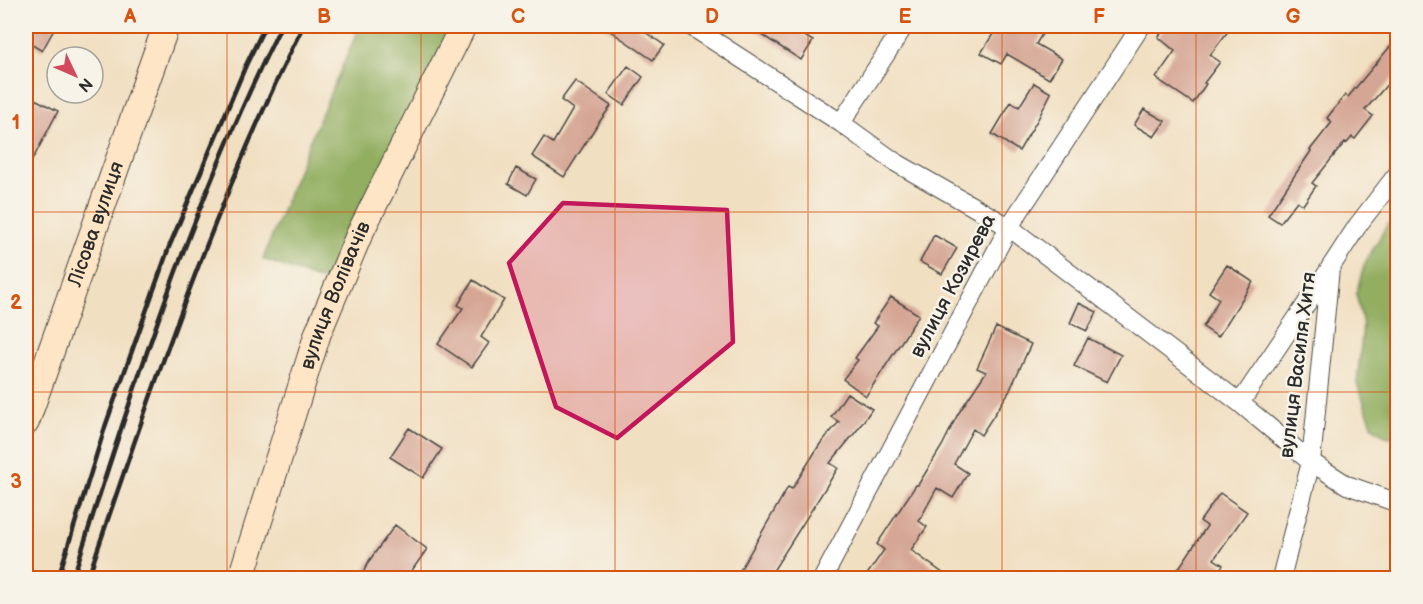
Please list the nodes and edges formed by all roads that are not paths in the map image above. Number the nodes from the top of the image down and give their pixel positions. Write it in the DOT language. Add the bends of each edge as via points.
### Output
graph roads {
  1 [pos="166,26"];
  2 [pos="463,26"];
  3 [pos="691,26"];
  4 [pos="904,26"];
  5 [pos="1141,26"];
  6 [pos="841,123"];
  7 [pos="1398,173"];
  8 [pos="1009,227"];
  9 [pos="1330,268"];
  10 [pos="1240,403"];
  11 [pos="26,422"];
  12 [pos="1311,462"];
  13 [pos="1398,502"];
  14 [pos="241,579"];
  15 [pos="823,579"];
  16 [pos="1281,579"];
  1 -- 11 [label="street, Лісова вулиця"];
  2 -- 14 [label="street, вулиця Волівачів" via="359,235 318,333"];
  3 -- 6 [label="street"];
  4 -- 6 [label="street"];
  5 -- 8 [label="street, вулиця Козирева"];
  6 -- 8 [label="street" via="896,162"];
  7 -- 9 [label="street, вулиця Василя Хитя"];
  8 -- 10 [label="street"];
  8 -- 15 [label="street, вулиця Козирева"];
  9 -- 10 [label="street"];
  9 -- 12 [label="street, вулиця Василя Хитя"];
  10 -- 12 [label="street"];
  12 -- 13 [label="street" via="1347,485"];
  12 -- 16 [label="street, вулиця Василя Хитя"];
}
